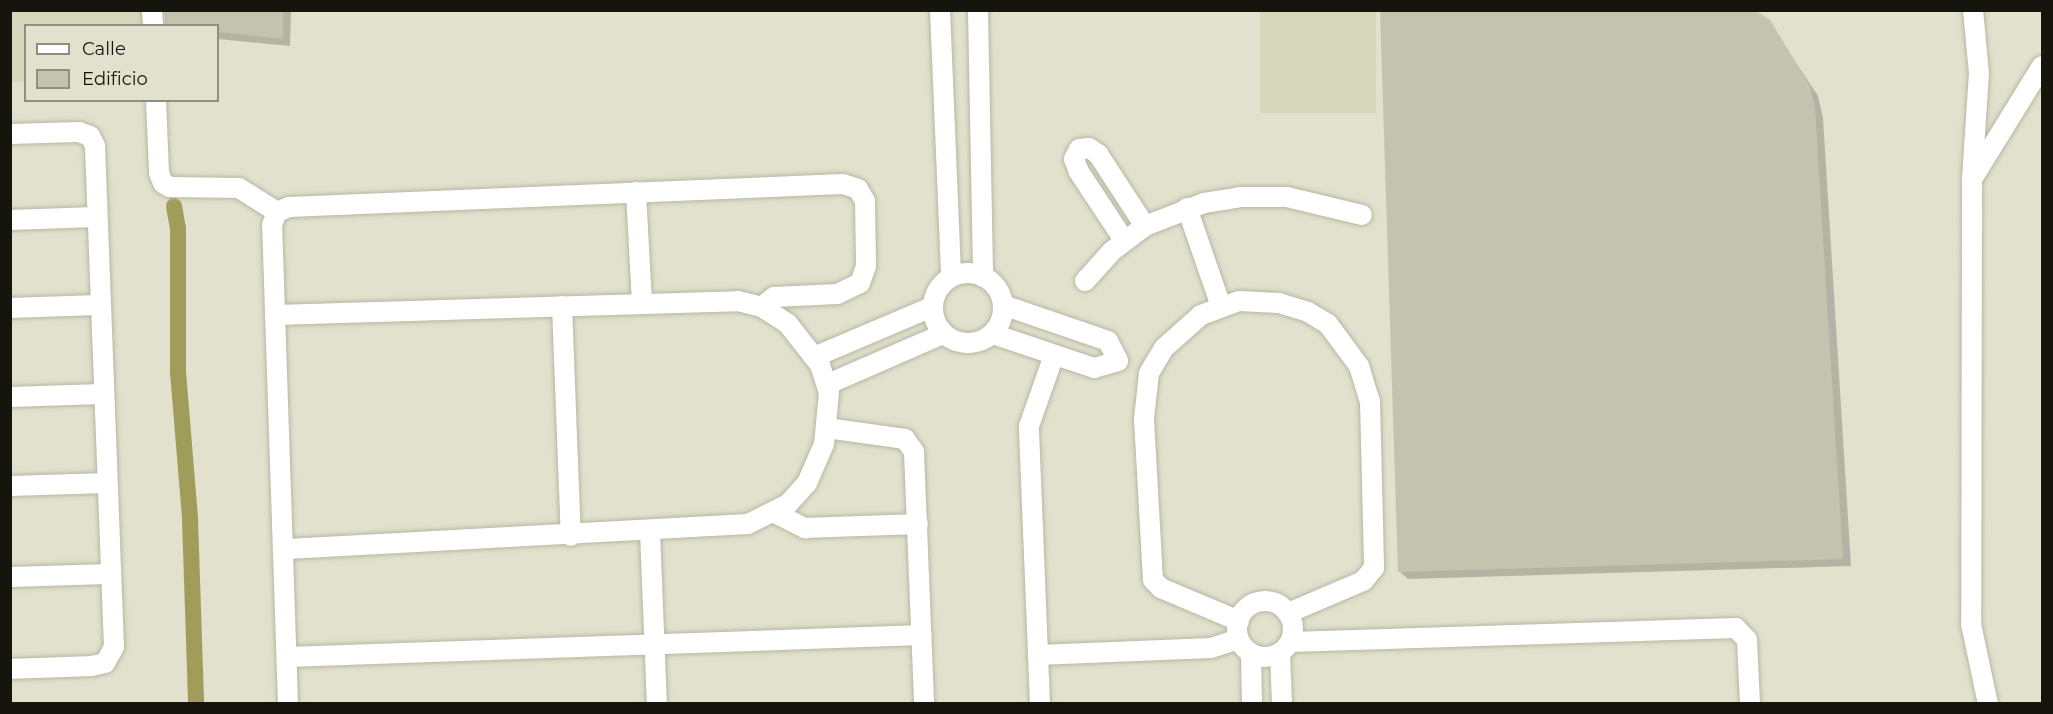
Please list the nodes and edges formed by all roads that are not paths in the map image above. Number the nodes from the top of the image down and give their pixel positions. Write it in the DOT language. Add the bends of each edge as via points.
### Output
graph roads {
  1 [pos="940,10"];
  2 [pos="978,10"];
  3 [pos="1973,10"];
  4 [pos="2043,66"];
  5 [pos="156,102"];
  6 [pos="10,134"];
  7 [pos="1972,179"];
  8 [pos="636,192"];
  9 [pos="1187,208"];
  10 [pos="277,213"];
  11 [pos="1362,215"];
  12 [pos="95,217"];
  13 [pos="10,220"];
  14 [pos="1145,226"];
  15 [pos="1124,240"];
  16 [pos="951,277"];
  17 [pos="983,277"];
  18 [pos="1085,281"];
  19 [pos="98,304"];
  20 [pos="642,304"];
  21 [pos="1003,305"];
  22 [pos="562,306"];
  23 [pos="1221,306"];
  24 [pos="762,307"];
  25 [pos="932,307"];
  26 [pos="10,308"];
  27 [pos="275,315"];
  28 [pos="943,334"];
  29 [pos="993,334"];
  30 [pos="1054,355"];
  31 [pos="814,357"];
  32 [pos="1118,360"];
  33 [pos="1149,373"];
  34 [pos="828,384"];
  35 [pos="102,394"];
  36 [pos="10,397"];
  37 [pos="827,428"];
  38 [pos="107,483"];
  39 [pos="10,486"];
  40 [pos="775,513"];
  41 [pos="918,524"];
  42 [pos="650,532"];
  43 [pos="571,536"];
  44 [pos="283,549"];
  45 [pos="109,574"];
  46 [pos="10,577"];
  47 [pos="1288,613"];
  48 [pos="922,635"];
  49 [pos="1243,637"];
  50 [pos="655,644"];
  51 [pos="1285,647"];
  52 [pos="1038,655"];
  53 [pos="287,657"];
  54 [pos="10,669"];
  55 [pos="288,704"];
  56 [pos="657,704"];
  57 [pos="924,704"];
  58 [pos="1040,704"];
  59 [pos="1252,704"];
  60 [pos="1282,704"];
  61 [pos="1750,704"];
  62 [pos="1988,704"];
  1 -- 16 [label="street"];
  2 -- 17 [label="street"];
  3 -- 7 [label="street" via="1979,73"];
  4 -- 7 [label="street"];
  5 -- 10 [label="street" via="159,173 164,183 170,187 239,188"];
  6 -- 12 [label="street" via="79,132 90,136 95,146"];
  7 -- 62 [label="street" via="1971,624"];
  8 -- 10 [label="street" via="289,207"];
  8 -- 20 [label="street"];
  8 -- 24 [label="street" via="843,184 858,189 865,201 866,266 860,283 837,294 774,297"];
  9 -- 11 [label="street" via="1222,199 1263,196 1306,200"];
  9 -- 14 [label="street"];
  9 -- 23 [label="street"];
  10 -- 27 [label="street" via="272,225"];
  12 -- 13 [label="street"];
  12 -- 19 [label="street"];
  14 -- 15 [label="street"];
  14 -- 15 [label="street" via="1098,154 1089,148 1079,149 1075,164"];
  15 -- 18 [label="street"];
  16 -- 17 [label="street" via="973,273"];
  16 -- 25 [label="street" via="935,295"];
  17 -- 21 [label="street" via="993,284"];
  19 -- 26 [label="street"];
  19 -- 35 [label="street"];
  20 -- 22 [label="street"];
  20 -- 24 [label="street" via="738,301"];
  21 -- 29 [label="street"];
  21 -- 32 [label="street" via="1108,341"];
  22 -- 27 [label="street"];
  22 -- 43 [label="street"];
  23 -- 33 [label="street" via="1176,335"];
  23 -- 47 [label="street" via="1262,300 1296,307 1319,318 1352,353 1367,389 1374,568 1363,581"];
  24 -- 31 [label="street" via="788,324"];
  25 -- 28 [label="street"];
  25 -- 31 [label="street"];
  27 -- 44 [label="street"];
  28 -- 29 [label="street" via="965,343"];
  28 -- 34 [label="street"];
  29 -- 30 [label="street"];
  30 -- 32 [label="street" via="1094,368"];
  30 -- 52 [label="street" via="1029,426"];
  31 -- 34 [label="street"];
  32 -- 33 [label="street"];
  33 -- 49 [label="street" via="1144,419 1153,580"];
  34 -- 37 [label="street"];
  35 -- 36 [label="street"];
  35 -- 38 [label="street"];
  37 -- 40 [label="street" via="807,483 800,494"];
  37 -- 41 [label="street" via="909,442 916,459"];
  38 -- 39 [label="street"];
  38 -- 45 [label="street"];
  40 -- 41 [label="street" via="805,528"];
  40 -- 42 [label="street" via="734,528"];
  41 -- 48 [label="street"];
  42 -- 43 [label="street"];
  42 -- 50 [label="street"];
  43 -- 44 [label="street"];
  44 -- 53 [label="street"];
  45 -- 46 [label="street"];
  45 -- 54 [label="street" via="114,647 105,663"];
  47 -- 49 [label="street" via="1281,606 1261,602 1244,612"];
  47 -- 51 [label="street" via="1292,622"];
  48 -- 50 [label="street"];
  48 -- 57 [label="street"];
  49 -- 51 [label="street" via="1265,657"];
  49 -- 52 [label="street" via="1211,648"];
  49 -- 59 [label="street"];
  50 -- 53 [label="street"];
  50 -- 56 [label="street"];
  51 -- 60 [label="street"];
  51 -- 61 [label="street" via="1736,628 1747,640"];
  52 -- 58 [label="street"];
  53 -- 55 [label="street"];
}
